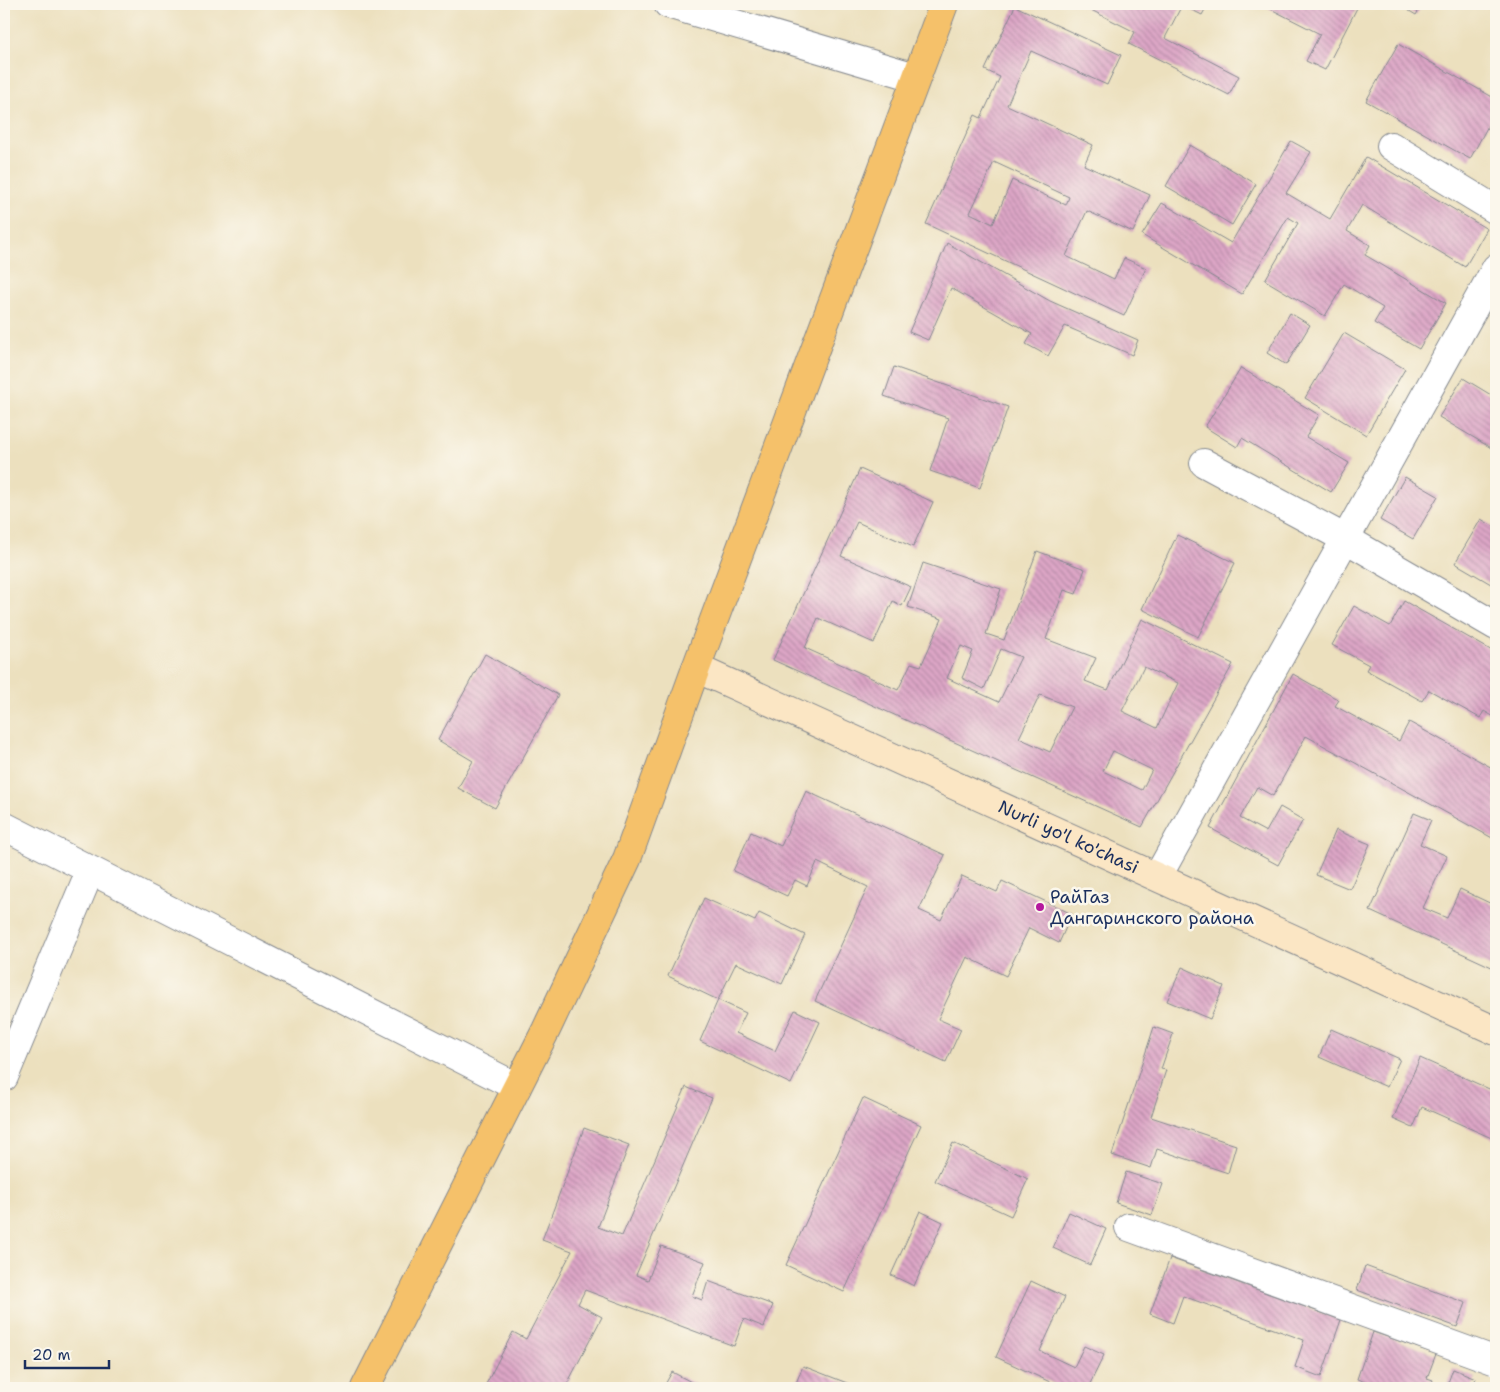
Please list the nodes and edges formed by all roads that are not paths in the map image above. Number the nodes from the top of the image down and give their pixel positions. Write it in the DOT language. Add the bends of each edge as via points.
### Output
graph roads {
  1 [pos="668,4"];
  2 [pos="944,4"];
  3 [pos="915,77"];
  4 [pos="1391,146"];
  5 [pos="1496,210"];
  6 [pos="1496,268"];
  7 [pos="1204,463"];
  8 [pos="1346,539"];
  9 [pos="1496,626"];
  10 [pos="696,668"];
  11 [pos="4,826"];
  12 [pos="90,871"];
  13 [pos="1158,876"];
  14 [pos="1496,1030"];
  15 [pos="4,1077"];
  16 [pos="517,1087"];
  17 [pos="1129,1227"];
  18 [pos="1496,1361"];
  19 [pos="365,1388"];
  1 -- 3 [label="street"];
  2 -- 3 [label="highway"];
  3 -- 10 [label="highway"];
  4 -- 5 [label="street"];
  6 -- 8 [label="street"];
  7 -- 8 [label="street"];
  8 -- 9 [label="street"];
  8 -- 13 [label="street"];
  10 -- 13 [label="main road, Nurli yo'l ko'chasi"];
  10 -- 16 [label="highway" via="627,859"];
  11 -- 12 [label="street"];
  12 -- 15 [label="street"];
  12 -- 16 [label="street"];
  13 -- 14 [label="main road, Nurli yo'l ko'chasi"];
  16 -- 19 [label="highway"];
  17 -- 18 [label="street"];
}
